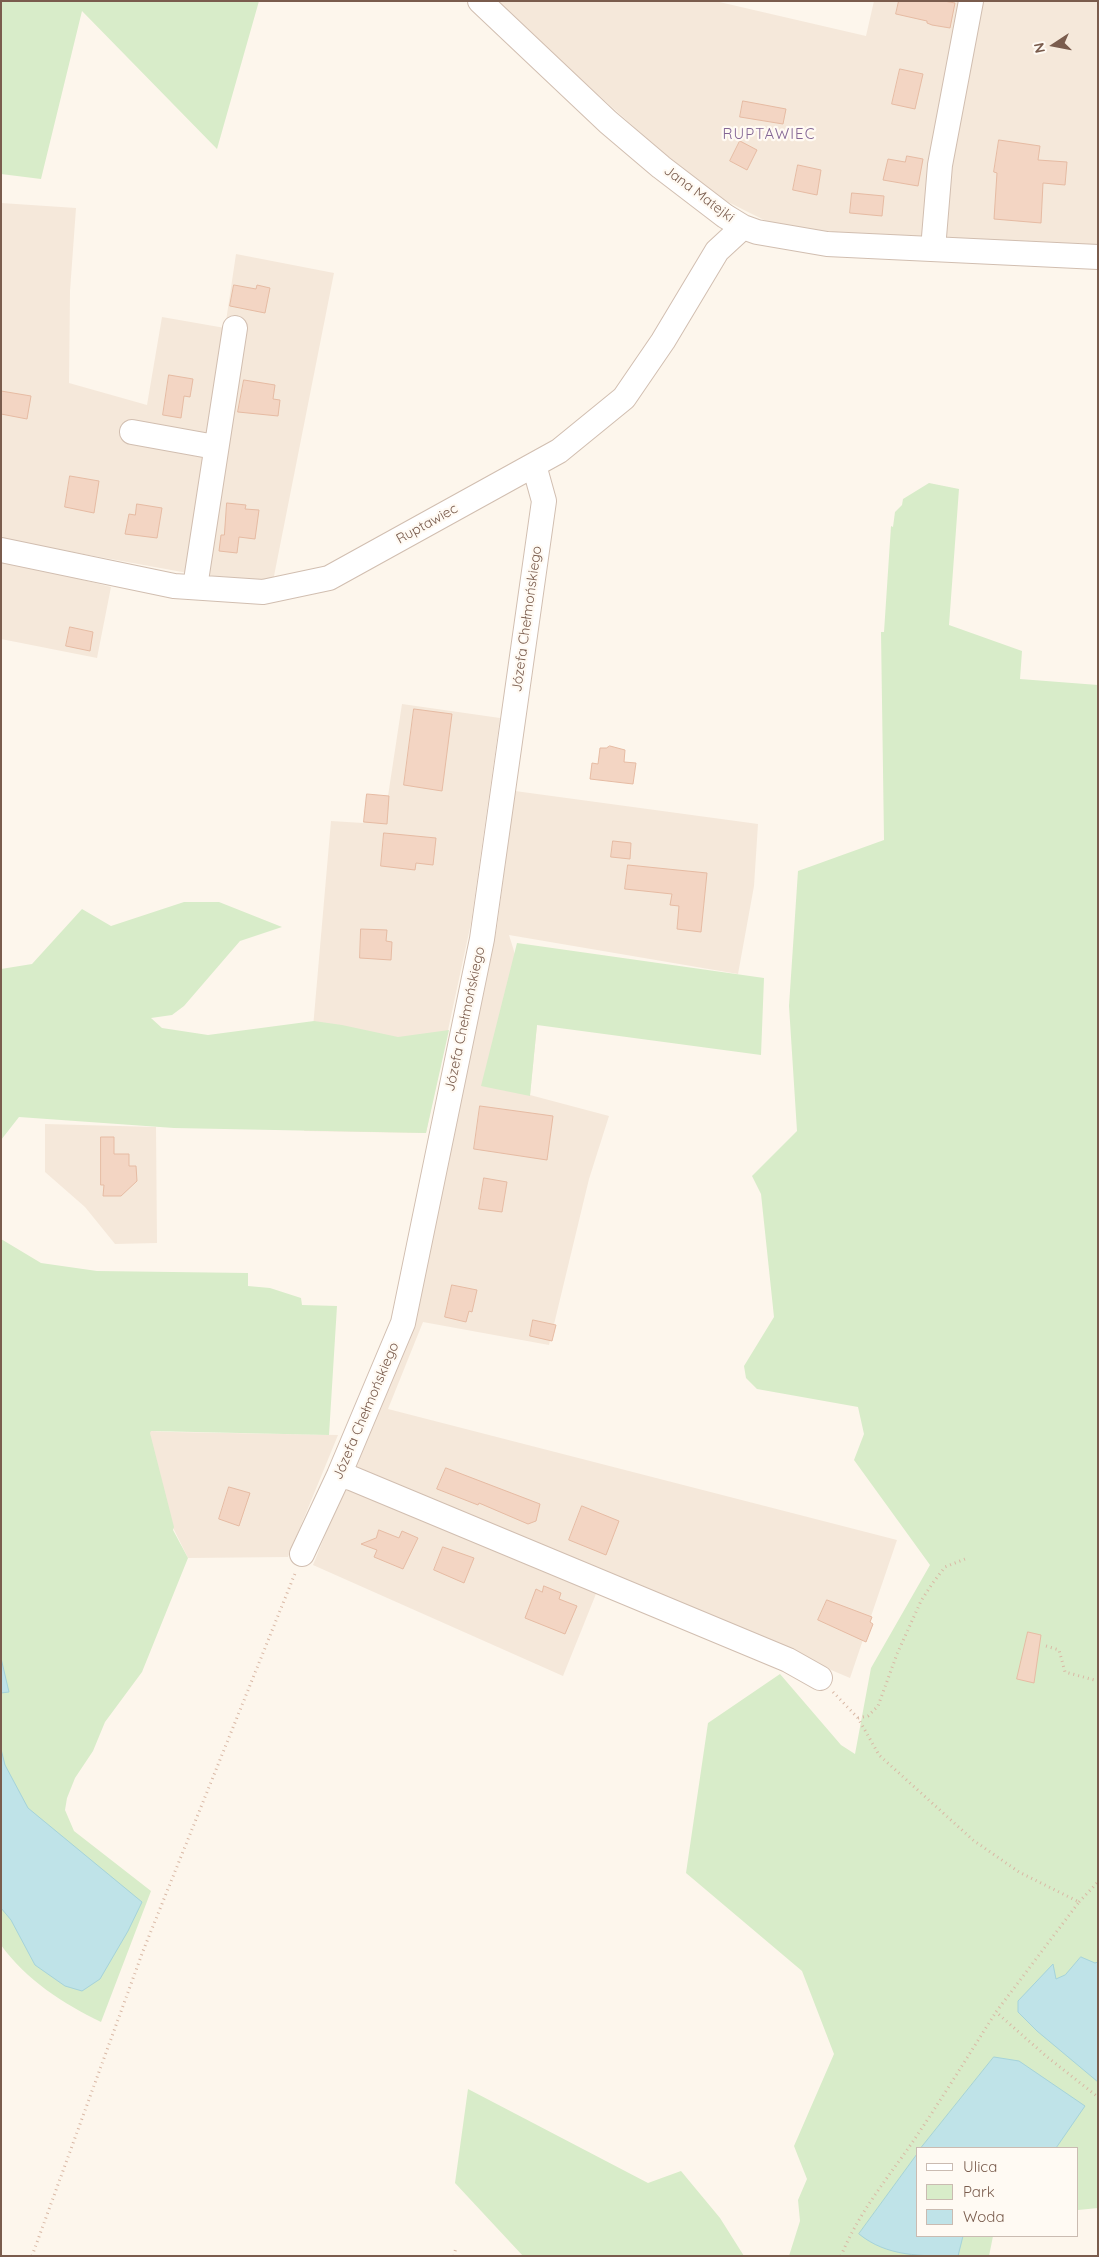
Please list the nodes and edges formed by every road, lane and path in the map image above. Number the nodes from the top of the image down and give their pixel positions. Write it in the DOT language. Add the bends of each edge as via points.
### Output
graph roads {
  1 [pos="480,1"];
  2 [pos="971,1"];
  3 [pos="743,227"];
  4 [pos="933,249"];
  5 [pos="1098,257"];
  6 [pos="235,328"];
  7 [pos="132,432"];
  8 [pos="215,447"];
  9 [pos="534,465"];
  10 [pos="1,550"];
  11 [pos="194,587"];
  12 [pos="340,1475"];
  13 [pos="303,1553"];
  14 [pos="965,1559"];
  15 [pos="1046,1646"];
  16 [pos="820,1678"];
  17 [pos="1098,1681"];
  18 [pos="858,1718"];
  19 [pos="1098,1882"];
  20 [pos="1080,1902"];
  21 [pos="996,2012"];
  22 [pos="1098,2096"];
  23 [pos="456,2247"];
  24 [pos="32,2256"];
  25 [pos="454,2256"];
  26 [pos="842,2256"];
  1 -- 3 [label="street, Jana Matejki" via="608,122 661,167"];
  2 -- 4 [label="street" via="940,165"];
  3 -- 4 [label="street, Jana Matejki" via="818,243"];
  3 -- 9 [label="street, Ruptawiec" via="717,252 663,342 624,398 559,451"];
  4 -- 5 [label="street, Jana Matejki"];
  6 -- 8 [label="street"];
  7 -- 8 [label="street"];
  8 -- 11 [label="street"];
  9 -- 11 [label="street, Ruptawiec" via="329,578 263,592"];
  9 -- 12 [label="street, Józefa Chełmońskiego" via="544,501 482,939 403,1323"];
  10 -- 11 [label="street, Ruptawiec" via="174,586"];
  12 -- 13 [label="street, Józefa Chełmońskiego"];
  12 -- 16 [label="street" via="788,1660"];
  13 -- 24 [label="path" via="143,1951"];
  14 -- 18 [label="path" via="945,1567 932,1584 897,1654 878,1706 868,1716"];
  15 -- 17 [label="path" via="1059,1650 1065,1672"];
  16 -- 18 [label="path"];
  18 -- 20 [label="path" via="879,1755 973,1840 1019,1872"];
  19 -- 20 [label="path"];
  20 -- 21 [label="path"];
  21 -- 22 [label="path"];
  21 -- 26 [label="path" via="920,2132 870,2202 850,2234"];
  23 -- 25 [label="path"];
}
